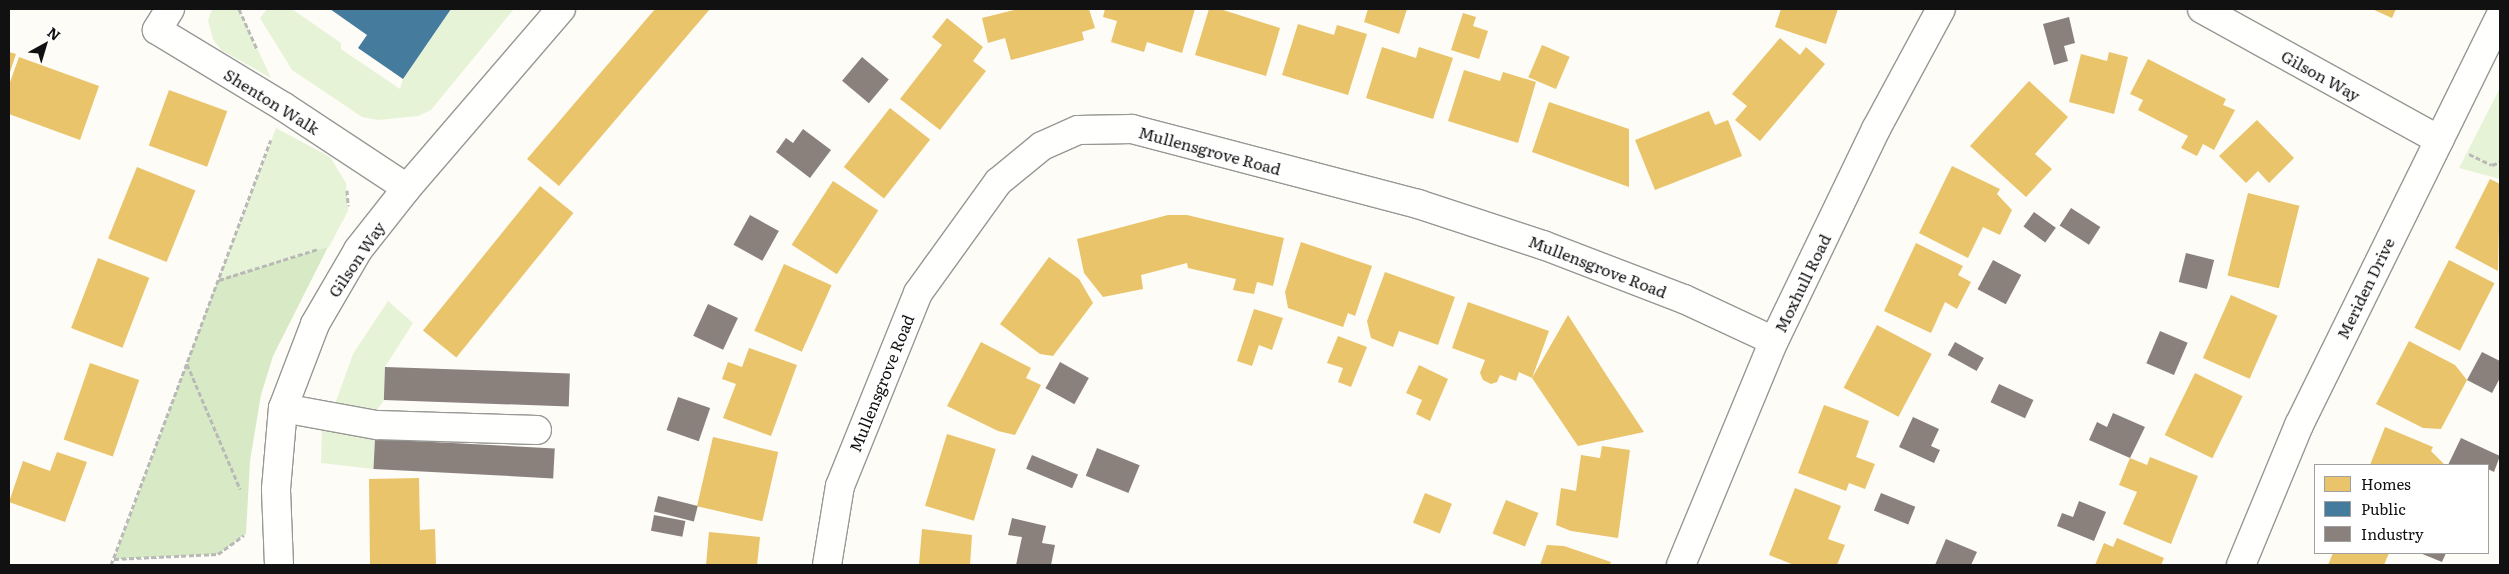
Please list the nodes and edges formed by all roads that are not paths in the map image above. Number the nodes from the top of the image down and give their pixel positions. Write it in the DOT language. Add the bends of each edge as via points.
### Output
graph roads {
  1 [pos="170,9"];
  2 [pos="561,9"];
  3 [pos="1942,9"];
  4 [pos="2202,9"];
  5 [pos="2500,16"];
  6 [pos="2439,140"];
  7 [pos="407,188"];
  8 [pos="1774,341"];
  9 [pos="283,408"];
  10 [pos="537,430"];
  11 [pos="279,565"];
  12 [pos="827,565"];
  13 [pos="1681,565"];
  14 [pos="2241,565"];
  1 -- 7 [label="street, Shenton Walk" via="157,30 284,107"];
  2 -- 7 [label="street, Gilson Way"];
  3 -- 8 [label="street, Moxhull Road" via="1876,129"];
  4 -- 6 [label="street, Gilson Way"];
  5 -- 6 [label="street, Meriden Drive"];
  6 -- 14 [label="street, Meriden Drive" via="2299,425"];
  7 -- 9 [label="street, Gilson Way" via="358,250 315,324"];
  8 -- 12 [label="street, Mullensgrove Road" via="1684,299 1543,245 1418,204 1132,129 1078,130 1042,146 998,182 918,293 840,486"];
  8 -- 13 [label="street, Moxhull Road"];
  9 -- 10 [label="street" via="376,425"];
  9 -- 11 [label="street, Gilson Way" via="276,489"];
}
